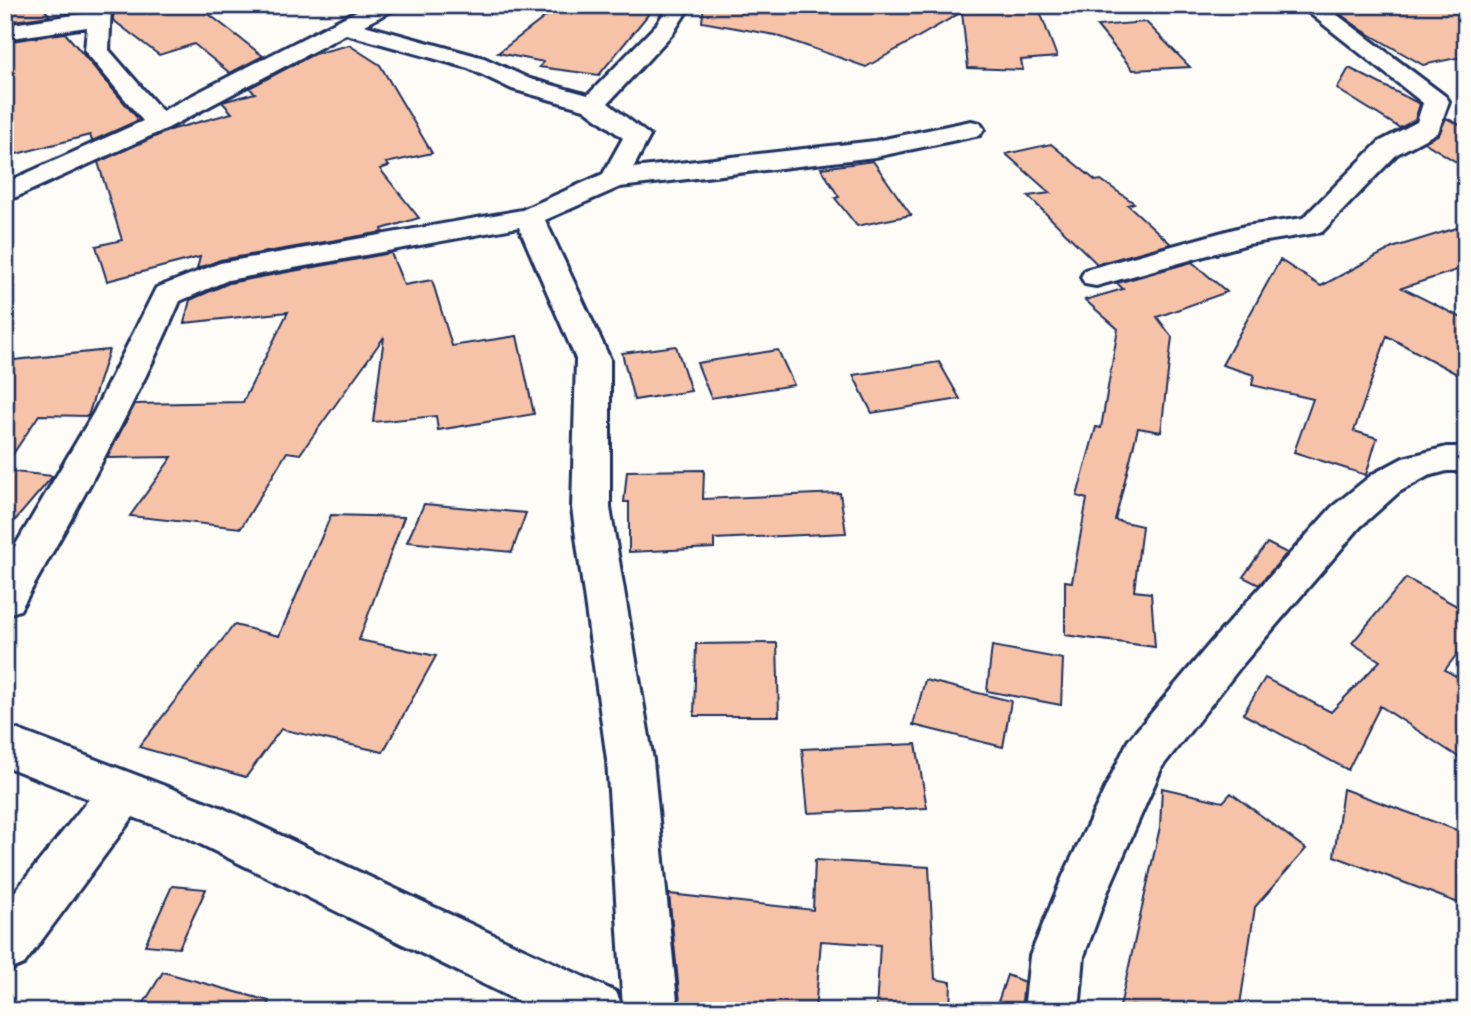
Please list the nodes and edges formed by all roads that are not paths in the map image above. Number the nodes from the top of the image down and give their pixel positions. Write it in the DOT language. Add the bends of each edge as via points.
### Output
graph roads {
  1 [pos="385,5"];
  2 [pos="680,5"];
  3 [pos="1310,5"];
  4 [pos="100,12"];
  5 [pos="346,27"];
  6 [pos="5,32"];
  7 [pos="593,104"];
  8 [pos="159,123"];
  9 [pos="971,129"];
  10 [pos="614,178"];
  11 [pos="5,194"];
  12 [pos="529,217"];
  13 [pos="1096,277"];
  14 [pos="1466,459"];
  15 [pos="5,599"];
  16 [pos="5,746"];
  17 [pos="125,790"];
  18 [pos="5,946"];
  19 [pos="597,1011"];
  20 [pos="651,1011"];
  21 [pos="1051,1011"];
  1 -- 5 [label="street"];
  2 -- 7 [label="street" via="665,28"];
  3 -- 13 [label="street" via="1436,101 1429,126 1388,148 1312,226 1245,235"];
  4 -- 6 [label="street"];
  4 -- 8 [label="street" via="97,51"];
  5 -- 7 [label="street" via="475,63 521,84"];
  5 -- 8 [label="street"];
  7 -- 10 [label="street" via="636,135"];
  8 -- 11 [label="street"];
  9 -- 10 [label="street" via="875,149"];
  10 -- 12 [label="street"];
  12 -- 15 [label="street" via="220,272 167,295 142,355"];
  12 -- 20 [label="street" via="593,359 591,508 630,760"];
  14 -- 21 [label="street" via="1416,467 1386,484 1346,517 1144,755 1057,956"];
  16 -- 17 [label="street"];
  17 -- 18 [label="street"];
  17 -- 19 [label="street" via="203,822"];
}
